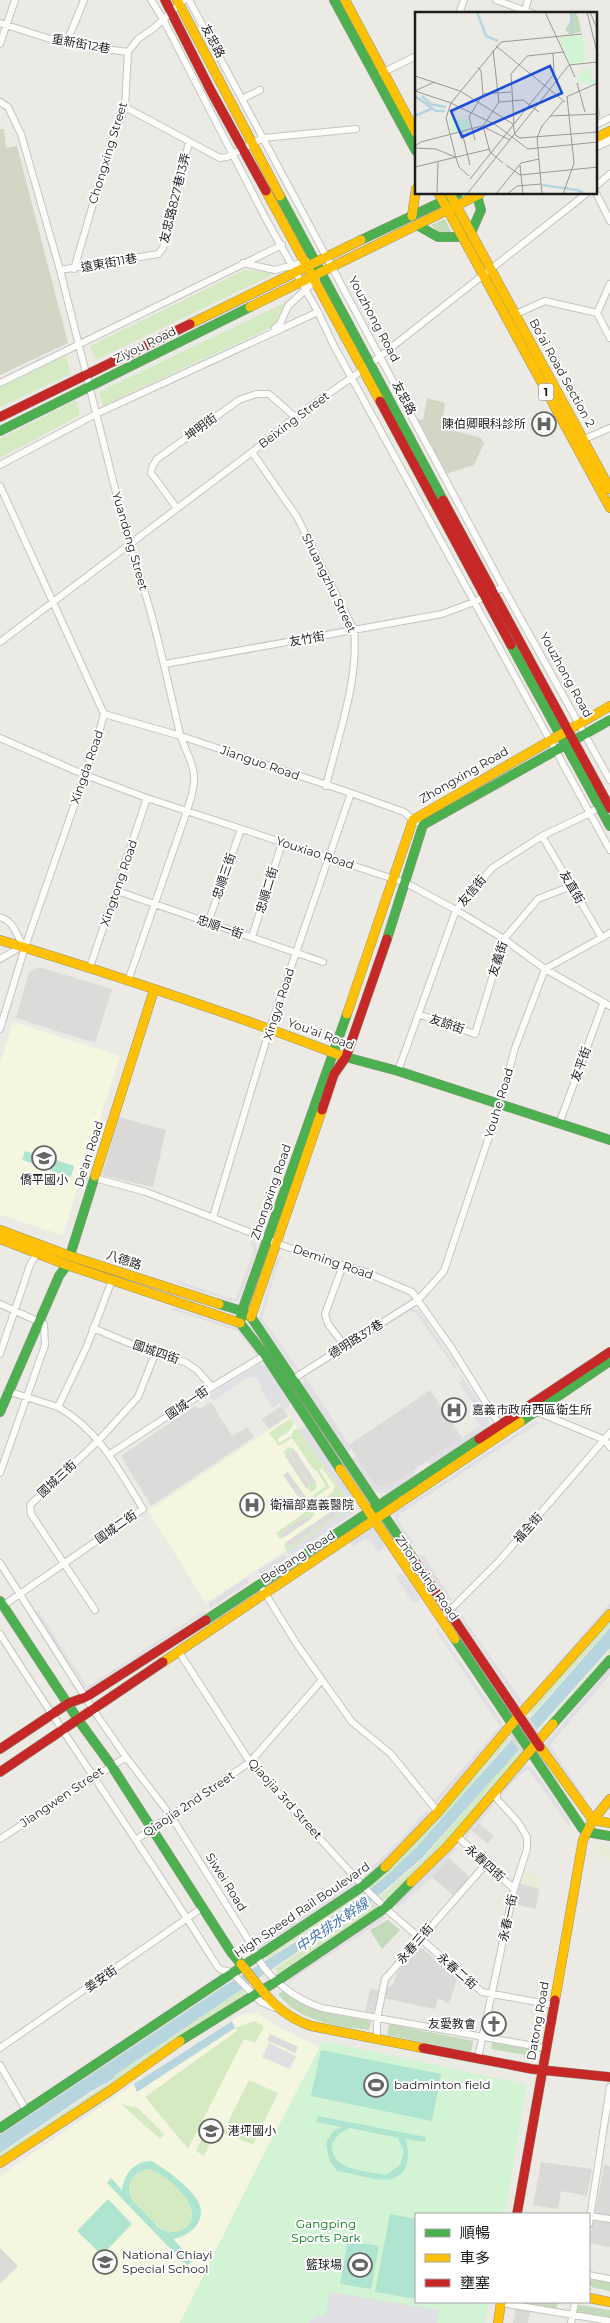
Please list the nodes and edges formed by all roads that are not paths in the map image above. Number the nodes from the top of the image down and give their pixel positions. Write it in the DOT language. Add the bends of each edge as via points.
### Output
graph roads {
  1 [pos="15,0"];
  2 [pos="84,0"];
  3 [pos="151,0"];
  4 [pos="165,0"];
  5 [pos="189,0"];
  6 [pos="334,0"];
  7 [pos="345,0"];
  8 [pos="464,0"];
  9 [pos="496,0"];
  10 [pos="528,0"];
  11 [pos="180,1"];
  12 [pos="525,10"];
  13 [pos="172,12"];
  14 [pos="460,12"];
  15 [pos="530,12"];
  16 [pos="163,20"];
  17 [pos="3,24"];
  18 [pos="0,44"];
  19 [pos="66,44"];
  20 [pos="128,52"];
  21 [pos="415,56"];
  22 [pos="379,74"];
  23 [pos="260,90"];
  24 [pos="242,98"];
  25 [pos="0,102"];
  26 [pos="125,106"];
  27 [pos="610,114"];
  28 [pos="610,118"];
  29 [pos="598,120"];
  30 [pos="598,124"];
  31 [pos="610,124"];
  32 [pos="356,129"];
  33 [pos="598,130"];
  34 [pos="415,131"];
  35 [pos="610,131"];
  36 [pos="610,136"];
  37 [pos="598,137"];
  38 [pos="263,138"];
  39 [pos="610,141"];
  40 [pos="189,142"];
  41 [pos="598,142"];
  42 [pos="252,143"];
  43 [pos="598,146"];
  44 [pos="242,148"];
  45 [pos="415,149"];
  46 [pos="233,154"];
  47 [pos="610,174"];
  48 [pos="598,184"];
  49 [pos="415,195"];
  50 [pos="479,195"];
  51 [pos="585,195"];
  52 [pos="597,195"];
  53 [pos="450,197"];
  54 [pos="448,211"];
  55 [pos="412,216"];
  56 [pos="610,221"];
  57 [pos="417,225"];
  58 [pos="467,235"];
  59 [pos="282,245"];
  60 [pos="158,254"];
  61 [pos="326,256"];
  62 [pos="243,263"];
  63 [pos="311,263"];
  64 [pos="332,267"];
  65 [pos="491,268"];
  66 [pos="74,269"];
  67 [pos="295,269"];
  68 [pos="60,270"];
  69 [pos="318,276"];
  70 [pos="483,276"];
  71 [pos="301,282"];
  72 [pos="610,284"];
  73 [pos="306,291"];
  74 [pos="318,312"];
  75 [pos="597,313"];
  76 [pos="516,314"];
  77 [pos="270,333"];
  78 [pos="610,338"];
  79 [pos="78,344"];
  80 [pos="379,355"];
  81 [pos="367,366"];
  82 [pos="86,375"];
  83 [pos="352,377"];
  84 [pos="0,382"];
  85 [pos="89,387"];
  86 [pos="96,414"];
  87 [pos="0,417"];
  88 [pos="294,417"];
  89 [pos="610,428"];
  90 [pos="0,431"];
  91 [pos="584,439"];
  92 [pos="252,452"];
  93 [pos="0,465"];
  94 [pos="0,486"];
  95 [pos="610,489"];
  96 [pos="176,507"];
  97 [pos="610,508"];
  98 [pos="129,544"];
  99 [pos="504,587"];
  100 [pos="493,592"];
  101 [pos="484,596"];
  102 [pos="54,602"];
  103 [pos="474,602"];
  104 [pos="354,630"];
  105 [pos="0,642"];
  106 [pos="165,664"];
  107 [pos="610,706"];
  108 [pos="104,714"];
  109 [pos="610,720"];
  110 [pos="578,724"];
  111 [pos="569,729"];
  112 [pos="560,734"];
  113 [pos="585,734"];
  114 [pos="181,736"];
  115 [pos="0,738"];
  116 [pos="574,739"];
  117 [pos="551,740"];
  118 [pos="566,744"];
  119 [pos="556,750"];
  120 [pos="85,775"];
  121 [pos="610,780"];
  122 [pos="326,786"];
  123 [pos="351,793"];
  124 [pos="147,798"];
  125 [pos="606,804"];
  126 [pos="187,811"];
  127 [pos="590,813"];
  128 [pos="412,820"];
  129 [pos="423,825"];
  130 [pos="610,826"];
  131 [pos="241,829"];
  132 [pos="542,836"];
  133 [pos="282,843"];
  134 [pos="610,850"];
  135 [pos="328,858"];
  136 [pos="393,878"];
  137 [pos="406,883"];
  138 [pos="571,886"];
  139 [pos="117,891"];
  140 [pos="154,904"];
  141 [pos="456,910"];
  142 [pos="0,917"];
  143 [pos="208,923"];
  144 [pos="610,933"];
  145 [pos="252,937"];
  146 [pos="504,938"];
  147 [pos="602,938"];
  148 [pos="0,940"];
  149 [pos="25,947"];
  150 [pos="295,952"];
  151 [pos="0,959"];
  152 [pos="323,962"];
  153 [pos="90,967"];
  154 [pos="544,969"];
  155 [pos="128,981"];
  156 [pos="154,990"];
  157 [pos="606,1005"];
  158 [pos="418,1014"];
  159 [pos="270,1028"];
  160 [pos="0,1029"];
  161 [pos="475,1034"];
  162 [pos="334,1053"];
  163 [pos="346,1057"];
  164 [pos="398,1071"];
  165 [pos="500,1104"];
  166 [pos="558,1124"];
  167 [pos="610,1140"];
  168 [pos="95,1178"];
  169 [pos="213,1217"];
  170 [pos="0,1230"];
  171 [pos="0,1239"];
  172 [pos="268,1239"];
  173 [pos="277,1243"];
  174 [pos="36,1255"];
  175 [pos="70,1256"];
  176 [pos="343,1265"];
  177 [pos="67,1266"];
  178 [pos="112,1280"];
  179 [pos="418,1300"];
  180 [pos="0,1304"];
  181 [pos="15,1310"];
  182 [pos="242,1311"];
  183 [pos="251,1317"];
  184 [pos="39,1322"];
  185 [pos="240,1322"];
  186 [pos="93,1328"];
  187 [pos="345,1346"];
  188 [pos="610,1352"];
  189 [pos="0,1354"];
  190 [pos="155,1354"];
  191 [pos="265,1355"];
  192 [pos="610,1361"];
  193 [pos="293,1379"];
  194 [pos="212,1386"];
  195 [pos="7,1392"];
  196 [pos="26,1398"];
  197 [pos="58,1407"];
  198 [pos="535,1411"];
  199 [pos="0,1412"];
  200 [pos="502,1428"];
  201 [pos="610,1433"];
  202 [pos="99,1440"];
  203 [pos="605,1440"];
  204 [pos="610,1446"];
  205 [pos="110,1454"];
  206 [pos="0,1473"];
  207 [pos="378,1505"];
  208 [pos="367,1512"];
  209 [pos="385,1515"];
  210 [pos="374,1522"];
  211 [pos="0,1563"];
  212 [pos="62,1564"];
  213 [pos="259,1584"];
  214 [pos="265,1593"];
  215 [pos="19,1594"];
  216 [pos="1,1605"];
  217 [pos="95,1610"];
  218 [pos="448,1612"];
  219 [pos="610,1614"];
  220 [pos="441,1619"];
  221 [pos="0,1634"];
  222 [pos="179,1652"];
  223 [pos="610,1660"];
  224 [pos="322,1680"];
  225 [pos="86,1697"];
  226 [pos="69,1703"];
  227 [pos="94,1708"];
  228 [pos="52,1715"];
  229 [pos="521,1718"];
  230 [pos="78,1721"];
  231 [pos="515,1726"];
  232 [pos="62,1730"];
  233 [pos="536,1742"];
  234 [pos="0,1749"];
  235 [pos="529,1750"];
  236 [pos="126,1757"];
  237 [pos="250,1762"];
  238 [pos="111,1765"];
  239 [pos="0,1772"];
  240 [pos="93,1777"];
  241 [pos="497,1788"];
  242 [pos="610,1799"];
  243 [pos="438,1812"];
  244 [pos="171,1816"];
  245 [pos="593,1820"];
  246 [pos="610,1823"];
  247 [pos="153,1828"];
  248 [pos="586,1832"];
  249 [pos="457,1836"];
  250 [pos="610,1836"];
  251 [pos="0,1839"];
  252 [pos="137,1839"];
  253 [pos="486,1864"];
  254 [pos="364,1888"];
  255 [pos="514,1889"];
  256 [pos="382,1905"];
  257 [pos="202,1908"];
  258 [pos="188,1919"];
  259 [pos="420,1939"];
  260 [pos="257,1957"];
  261 [pos="242,1966"];
  262 [pos="231,1972"];
  263 [pos="275,1979"];
  264 [pos="255,1990"];
  265 [pos="491,1994"];
  266 [pos="553,2005"];
  267 [pos="377,2019"];
  268 [pos="482,2036"];
  269 [pos="376,2038"];
  270 [pos="0,2048"];
  271 [pos="545,2048"];
  272 [pos="478,2058"];
  273 [pos="0,2065"];
  274 [pos="542,2068"];
  275 [pos="610,2078"];
  276 [pos="610,2087"];
  277 [pos="26,2110"];
  278 [pos="0,2128"];
  279 [pos="0,2163"];
  280 [pos="517,2213"];
  281 [pos="590,2216"];
  282 [pos="610,2219"];
  283 [pos="590,2275"];
  284 [pos="610,2278"];
  285 [pos="590,2298"];
  286 [pos="610,2302"];
  287 [pos="501,2303"];
  288 [pos="507,2303"];
  289 [pos="575,2303"];
  290 [pos="573,2315"];
  291 [pos="610,2321"];
  292 [pos="498,2323"];
  293 [pos="571,2323"];
  1 -- 17 [label="street"];
  2 -- 19 [label="street"];
  3 -- 16 [label="street"];
  4 -- 13 [label="street"];
  5 -- 24 [label="street, Youzhong Road"];
  6 -- 22 [label="street"];
  7 -- 22 [label="street"];
  8 -- 14 [label="street"];
  9 -- 12 [label="street"];
  10 -- 12 [label="street"];
  11 -- 13 [label="street"];
  11 -- 42 [label="street, 友忠路"];
  12 -- 15 [label="street"];
  13 -- 16 [label="street"];
  13 -- 44 [label="street"];
  16 -- 20 [label="street" via="138,39"];
  16 -- 46 [label="street"];
  17 -- 18 [label="street"];
  17 -- 19 [label="street, 重新街12巷"];
  19 -- 20 [label="street, 重新街12巷"];
  20 -- 26 [label="street, Chongxing Street"];
  21 -- 22 [label="street"];
  22 -- 34 [label="street"];
  22 -- 45 [label="street"];
  23 -- 24 [label="street"];
  24 -- 38 [label="street, Youzhong Road"];
  25 -- 68 [label="street, Yuandong Street" via="8,107 21,134"];
  26 -- 40 [label="street"];
  26 -- 66 [label="street, Chongxing Street"];
  27 -- 29 [label="street"];
  28 -- 30 [label="street"];
  31 -- 33 [label="street"];
  32 -- 38 [label="street"];
  35 -- 37 [label="street"];
  36 -- 41 [label="street"];
  38 -- 42 [label="street"];
  38 -- 61 [label="street, Youzhong Road"];
  39 -- 43 [label="street"];
  40 -- 46 [label="street" via="220,158"];
  40 -- 60 [label="street, 友忠路827巷13弄" via="163,248"];
  42 -- 44 [label="street"];
  42 -- 63 [label="street, 友忠路"];
  44 -- 46 [label="street"];
  44 -- 63 [label="street"];
  46 -- 59 [label="street"];
  47 -- 48 [label="street"];
  49 -- 55 [label="street"];
  50 -- 53 [label="street"];
  50 -- 58 [label="street" via="481,210"];
  51 -- 65 [label="street, Beixing Street"];
  52 -- 56 [label="street"];
  53 -- 54 [label="street, 1"];
  53 -- 55 [label="street"];
  53 -- 58 [label="street, 1"];
  54 -- 57 [label="street"];
  54 -- 58 [label="street, 1"];
  55 -- 61 [label="street"];
  57 -- 58 [label="street" via="435,237 450,239"];
  57 -- 64 [label="street"];
  58 -- 65 [label="street, 1"];
  58 -- 70 [label="street, 1"];
  59 -- 62 [label="street"];
  59 -- 67 [label="street"];
  60 -- 66 [label="street, 遠東街11巷"];
  61 -- 63 [label="street, Ziyou Road"];
  61 -- 64 [label="street, Youzhong Road"];
  62 -- 67 [label="street" via="276,270"];
  62 -- 79 [label="street"];
  63 -- 67 [label="street, Ziyou Road"];
  63 -- 69 [label="street, 友忠路"];
  64 -- 69 [label="street, Ziyou Road"];
  64 -- 80 [label="street, Youzhong Road"];
  65 -- 70 [label="street, Beixing Street"];
  65 -- 76 [label="street, Bo’ai Road Section 2 / 1"];
  66 -- 68 [label="street, 遠東街11巷"];
  67 -- 71 [label="street"];
  67 -- 82 [label="street, Ziyou Road"];
  68 -- 79 [label="street, Yuandong Street"];
  69 -- 71 [label="street, Ziyou Road"];
  69 -- 73 [label="street"];
  69 -- 81 [label="street, 友忠路"];
  70 -- 80 [label="street, Beixing Street"];
  70 -- 97 [label="street, Bo’ai Road Section 2 / 1"];
  71 -- 73 [label="street"];
  71 -- 85 [label="street, Ziyou Road"];
  72 -- 75 [label="street"];
  73 -- 74 [label="street"];
  73 -- 77 [label="street" via="288,306 280,324"];
  74 -- 77 [label="street"];
  74 -- 83 [label="street"];
  75 -- 76 [label="street" via="545,301"];
  75 -- 78 [label="street"];
  76 -- 91 [label="street, Bo’ai Road Section 2 / 1"];
  77 -- 86 [label="street"];
  79 -- 82 [label="street, Yuandong Street"];
  79 -- 84 [label="street"];
  80 -- 81 [label="street, Beixing Street"];
  80 -- 99 [label="street, Youzhong Road"];
  81 -- 83 [label="street, Beixing Street"];
  81 -- 100 [label="street, 友忠路"];
  81 -- 101 [label="street"];
  82 -- 85 [label="street, Yuandong Street"];
  82 -- 87 [label="street, Ziyou Road"];
  83 -- 88 [label="street, Beixing Street"];
  83 -- 103 [label="street"];
  85 -- 86 [label="street, Yuandong Street"];
  85 -- 90 [label="street, Ziyou Road"];
  86 -- 93 [label="street"];
  86 -- 98 [label="street, Yuandong Street"];
  88 -- 92 [label="street, Beixing Street"];
  88 -- 96 [label="street, 坤明街" via="269,394 256,394 239,400 157,459 151,473"];
  89 -- 91 [label="street"];
  91 -- 95 [label="street, Bo’ai Road Section 2 / 1"];
  92 -- 96 [label="street, Beixing Street"];
  92 -- 104 [label="street, Shuangzhu Street" via="296,517"];
  94 -- 102 [label="street, Xingda Road"];
  96 -- 98 [label="street, Beixing Street"];
  98 -- 102 [label="street, Beixing Street"];
  98 -- 106 [label="street, Yuandong Street"];
  99 -- 100 [label="street, 友竹街"];
  99 -- 110 [label="street, Youzhong Road"];
  100 -- 101 [label="street, 友竹街"];
  100 -- 111 [label="street, 友忠路"];
  101 -- 103 [label="street, 友竹街"];
  101 -- 112 [label="street"];
  102 -- 105 [label="street, Beixing Street"];
  102 -- 108 [label="street, Xingda Road"];
  103 -- 104 [label="street, 友竹街" via="442,614"];
  103 -- 117 [label="street"];
  104 -- 106 [label="street, 友竹街"];
  104 -- 122 [label="street, Shuangzhu Street" via="356,651 353,671"];
  106 -- 114 [label="street, Yuandong Street"];
  107 -- 110 [label="street, Zhongxing Road"];
  108 -- 114 [label="street, Jianguo Road"];
  108 -- 120 [label="street, Xingda Road"];
  109 -- 113 [label="street, Zhongxing Road"];
  110 -- 111 [label="street, Zhongxing Road"];
  110 -- 113 [label="street, Youzhong Road"];
  111 -- 112 [label="street, Zhongxing Road"];
  111 -- 116 [label="street, 友忠路"];
  112 -- 117 [label="street, Zhongxing Road"];
  112 -- 118 [label="street"];
  113 -- 116 [label="street, Zhongxing Road"];
  113 -- 121 [label="street, Youzhong Road"];
  114 -- 122 [label="street, Jianguo Road"];
  114 -- 126 [label="street, Yuandong Street" via="194,776"];
  115 -- 120 [label="street, Youxiao Road"];
  116 -- 118 [label="street, Zhongxing Road"];
  116 -- 125 [label="street, 友忠路"];
  117 -- 119 [label="street"];
  117 -- 128 [label="street, Zhongxing Road"];
  118 -- 119 [label="street, Zhongxing Road"];
  118 -- 125 [label="street"];
  119 -- 127 [label="street"];
  119 -- 129 [label="street, Zhongxing Road"];
  120 -- 124 [label="street, Youxiao Road"];
  120 -- 149 [label="street, Xingda Road"];
  122 -- 123 [label="street, Jianguo Road"];
  123 -- 128 [label="street, Jianguo Road" via="404,812"];
  123 -- 135 [label="street, Xingya Road"];
  124 -- 126 [label="street, Youxiao Road"];
  124 -- 139 [label="street, Xingtong Road"];
  125 -- 127 [label="street, 友信街"];
  125 -- 130 [label="street"];
  126 -- 131 [label="street, Youxiao Road"];
  126 -- 140 [label="street, Yuandong Street"];
  127 -- 132 [label="street, 友信街"];
  127 -- 134 [label="street"];
  128 -- 129 [label="street, Jianguo Road"];
  128 -- 136 [label="street, Zhongxing Road"];
  129 -- 137 [label="street, Zhongxing Road"];
  131 -- 133 [label="street, Youxiao Road"];
  131 -- 143 [label="street, 忠順三街"];
  132 -- 138 [label="street, 友直街"];
  132 -- 141 [label="street, 友信街" via="492,868"];
  133 -- 135 [label="street, Youxiao Road"];
  133 -- 145 [label="street, 忠順二街"];
  135 -- 136 [label="street, Youxiao Road"];
  135 -- 150 [label="street, Xingya Road"];
  136 -- 137 [label="street, Youxiao Road"];
  136 -- 162 [label="street, Zhongxing Road"];
  137 -- 141 [label="street, Youxiao Road"];
  137 -- 163 [label="street, Zhongxing Road"];
  138 -- 146 [label="street, 友義街" via="538,900"];
  138 -- 147 [label="street, 友直街"];
  139 -- 140 [label="street, 忠順一街"];
  139 -- 153 [label="street, Xingtong Road"];
  140 -- 143 [label="street, 忠順一街"];
  140 -- 155 [label="street, Yuandong Street"];
  141 -- 146 [label="street, Youxiao Road"];
  141 -- 158 [label="street, 友信街"];
  142 -- 149 [label="street" via="15,926"];
  143 -- 145 [label="street, 忠順一街"];
  144 -- 147 [label="street"];
  145 -- 150 [label="street, 忠順一街"];
  146 -- 154 [label="street, Youxiao Road"];
  146 -- 161 [label="street, 友義街"];
  147 -- 154 [label="street"];
  148 -- 149 [label="street, You'ai Road"];
  149 -- 151 [label="street"];
  149 -- 153 [label="street, You'ai Road"];
  149 -- 160 [label="street, Xingda Road"];
  150 -- 152 [label="street, 忠順一街"];
  150 -- 159 [label="street, Xingya Road"];
  153 -- 155 [label="street, You'ai Road"];
  154 -- 157 [label="street, Youxiao Road"];
  154 -- 165 [label="street, Youhe Road" via="515,1048"];
  155 -- 156 [label="street, You'ai Road"];
  156 -- 159 [label="street, You'ai Road"];
  156 -- 168 [label="street, De'an Road"];
  157 -- 166 [label="street, 友平街"];
  158 -- 161 [label="street, 友諒街"];
  158 -- 164 [label="street, 友信街"];
  159 -- 162 [label="street, You'ai Road"];
  159 -- 169 [label="street, Xingya Road"];
  162 -- 163 [label="street, You'ai Road"];
  162 -- 172 [label="street, Zhongxing Road"];
  163 -- 164 [label="street, You'ai Road"];
  163 -- 173 [label="street, Zhongxing Road" via="334,1074"];
  164 -- 165 [label="street, You'ai Road"];
  165 -- 166 [label="street, You'ai Road"];
  165 -- 179 [label="street, Youhe Road" via="444,1271"];
  166 -- 167 [label="street, You'ai Road"];
  168 -- 169 [label="street, Deming Road" via="146,1192"];
  168 -- 175 [label="street, De'an Road"];
  169 -- 172 [label="street, Deming Road"];
  170 -- 175 [label="street, 八德路"];
  171 -- 174 [label="street, 八德路"];
  172 -- 173 [label="street, Deming Road"];
  172 -- 182 [label="street, Zhongxing Road"];
  173 -- 176 [label="street, Deming Road"];
  173 -- 183 [label="street, Zhongxing Road"];
  174 -- 177 [label="street, 八德路"];
  174 -- 181 [label="street"];
  175 -- 177 [label="street, De'an Road"];
  175 -- 182 [label="street, 八德路"];
  176 -- 179 [label="street, Deming Road" via="412,1292"];
  176 -- 187 [label="street" via="325,1314 328,1324"];
  177 -- 178 [label="street, 八德路"];
  177 -- 184 [label="street, De'an Road" via="59,1276"];
  178 -- 185 [label="street, 八德路"];
  178 -- 186 [label="street"];
  179 -- 187 [label="street, 德明路37巷"];
  179 -- 200 [label="street, Deming Road"];
  180 -- 181 [label="street"];
  181 -- 184 [label="street"];
  181 -- 189 [label="street"];
  182 -- 183 [label="street, 八德路"];
  182 -- 185 [label="street, Zhongxing Road"];
  183 -- 185 [label="street"];
  183 -- 193 [label="street, Zhongxing Road"];
  184 -- 195 [label="street, De'an Road"];
  184 -- 196 [label="street" via="44,1324 45,1345"];
  185 -- 191 [label="street, Zhongxing Road"];
  186 -- 190 [label="street, 國城四街"];
  186 -- 197 [label="street" via="88,1346"];
  187 -- 193 [label="street, 德明路37巷"];
  188 -- 200 [label="street, Beigang Road"];
  190 -- 194 [label="street, 國城四街" via="185,1362"];
  190 -- 202 [label="street, 國城三街" via="138,1397"];
  191 -- 194 [label="street, 國城一街"];
  191 -- 208 [label="street, Zhongxing Road"];
  192 -- 198 [label="street, Beigang Road"];
  193 -- 207 [label="street, Zhongxing Road"];
  194 -- 205 [label="street, 國城一街"];
  195 -- 196 [label="street, 國城二街"];
  195 -- 199 [label="street, De'an Road"];
  196 -- 197 [label="street, 國城二街"];
  196 -- 206 [label="street"];
  197 -- 202 [label="street, 國城二街" via="76,1417"];
  198 -- 200 [label="street, Beigang Road"];
  198 -- 203 [label="street"];
  200 -- 207 [label="street, Beigang Road"];
  200 -- 209 [label="street, Beigang Road"];
  201 -- 203 [label="street, 福全街"];
  202 -- 205 [label="street, 國城二街"];
  202 -- 212 [label="street, 國城三街" via="30,1505 31,1514"];
  203 -- 204 [label="street"];
  203 -- 218 [label="street, 福全街" via="499,1561"];
  205 -- 212 [label="street, 國城二街" via="143,1509"];
  207 -- 208 [label="street, Beigang Road"];
  207 -- 209 [label="street, Zhongxing Road"];
  208 -- 210 [label="street, Zhongxing Road"];
  208 -- 213 [label="street, Beigang Road"];
  209 -- 210 [label="street, Beigang Road"];
  209 -- 218 [label="street, Zhongxing Road"];
  210 -- 214 [label="street, Beigang Road"];
  210 -- 220 [label="street, Zhongxing Road"];
  211 -- 215 [label="street, Siwei Road"];
  212 -- 215 [label="street, 國城二街"];
  212 -- 217 [label="street, 國城三街"];
  213 -- 214 [label="street"];
  213 -- 225 [label="street, Beigang Road"];
  214 -- 222 [label="street, Beigang Road"];
  214 -- 224 [label="street"];
  215 -- 216 [label="street, 國城二街"];
  215 -- 225 [label="street, Siwei Road"];
  216 -- 226 [label="street"];
  218 -- 220 [label="street, 福全街"];
  218 -- 229 [label="street, Zhongxing Road"];
  219 -- 229 [label="street, High Speed Rail Boulevard"];
  220 -- 231 [label="street, Zhongxing Road"];
  221 -- 228 [label="street"];
  222 -- 227 [label="street, Beigang Road"];
  222 -- 237 [label="street, Qiaojia 3rd Street"];
  223 -- 233 [label="street"];
  224 -- 237 [label="street, Qiaojia 2nd Street"];
  224 -- 243 [label="street" via="352,1722 391,1754"];
  225 -- 226 [label="street, Beigang Road"];
  225 -- 227 [label="street, Siwei Road"];
  226 -- 228 [label="street, Beigang Road"];
  226 -- 230 [label="street"];
  227 -- 230 [label="street, Beigang Road"];
  227 -- 236 [label="street, Siwei Road"];
  228 -- 232 [label="street"];
  228 -- 234 [label="street, Beigang Road"];
  229 -- 231 [label="street, High Speed Rail Boulevard"];
  229 -- 233 [label="street, Zhongxing Road"];
  230 -- 232 [label="street, Beigang Road"];
  230 -- 238 [label="street"];
  231 -- 235 [label="street, Zhongxing Road"];
  231 -- 243 [label="street, High Speed Rail Boulevard"];
  232 -- 239 [label="street, Beigang Road"];
  232 -- 240 [label="street"];
  233 -- 235 [label="street"];
  233 -- 245 [label="street"];
  235 -- 241 [label="street"];
  235 -- 248 [label="street"];
  236 -- 238 [label="street, Jiangwen Street"];
  236 -- 244 [label="street, Siwei Road"];
  237 -- 244 [label="street, Qiaojia 2nd Street"];
  237 -- 254 [label="street, Qiaojia 3rd Street"];
  238 -- 240 [label="street, Jiangwen Street"];
  238 -- 247 [label="street"];
  240 -- 251 [label="street, Jiangwen Street"];
  240 -- 252 [label="street"];
  241 -- 249 [label="street"];
  241 -- 255 [label="street, 永春一街" via="497,1798 527,1837 527,1849"];
  242 -- 245 [label="street, Datong Road"];
  243 -- 254 [label="street, High Speed Rail Boulevard"];
  244 -- 247 [label="street, Qiaojia 2nd Street"];
  244 -- 260 [label="street, Siwei Road"];
  245 -- 246 [label="street"];
  245 -- 248 [label="street, Datong Road"];
  247 -- 252 [label="street, Qiaojia 2nd Street"];
  247 -- 257 [label="street"];
  248 -- 250 [label="street"];
  248 -- 266 [label="street, Datong Road"];
  249 -- 253 [label="street, 永春四街"];
  249 -- 256 [label="street" via="419,1877"];
  252 -- 258 [label="street"];
  253 -- 255 [label="street, 永春四街"];
  253 -- 259 [label="street, 永春三街"];
  254 -- 256 [label="street, Qiaojia 3rd Street"];
  254 -- 260 [label="street, High Speed Rail Boulevard"];
  255 -- 265 [label="street, 永春一街"];
  256 -- 259 [label="street, 永春二街"];
  256 -- 263 [label="street"];
  257 -- 258 [label="street, 姜安街"];
  257 -- 261 [label="street"];
  258 -- 262 [label="street" via="217,1966"];
  258 -- 270 [label="street, 姜安街"];
  259 -- 265 [label="street, 永春二街" via="482,1992"];
  259 -- 267 [label="street, 永春三街" via="385,1979"];
  260 -- 261 [label="street, High Speed Rail Boulevard"];
  260 -- 263 [label="street, Siwei Road"];
  261 -- 262 [label="street, High Speed Rail Boulevard"];
  261 -- 264 [label="street"];
  262 -- 264 [label="street"];
  262 -- 277 [label="street, High Speed Rail Boulevard"];
  263 -- 264 [label="street"];
  263 -- 267 [label="street, Siwei Road" via="306,2003"];
  264 -- 269 [label="street" via="296,2021"];
  264 -- 279 [label="street"];
  265 -- 266 [label="street, 永春二街"];
  265 -- 268 [label="street, 永春一街"];
  266 -- 271 [label="street, Datong Road"];
  267 -- 268 [label="street, Siwei Road"];
  267 -- 269 [label="street, 永春三街"];
  268 -- 271 [label="street, Siwei Road"];
  268 -- 272 [label="street, 永春一街"];
  269 -- 272 [label="street"];
  271 -- 274 [label="street, Datong Road"];
  272 -- 274 [label="street" via="532,2069"];
  273 -- 277 [label="street"];
  274 -- 275 [label="street"];
  274 -- 280 [label="street, Datong Road"];
  276 -- 281 [label="street"];
  277 -- 278 [label="street, High Speed Rail Boulevard"];
  281 -- 282 [label="street"];
  283 -- 284 [label="street"];
  285 -- 286 [label="street"];
  287 -- 292 [label="street"];
  288 -- 290 [label="street"];
  289 -- 290 [label="street"];
  290 -- 291 [label="street"];
  290 -- 293 [label="street"];
}
